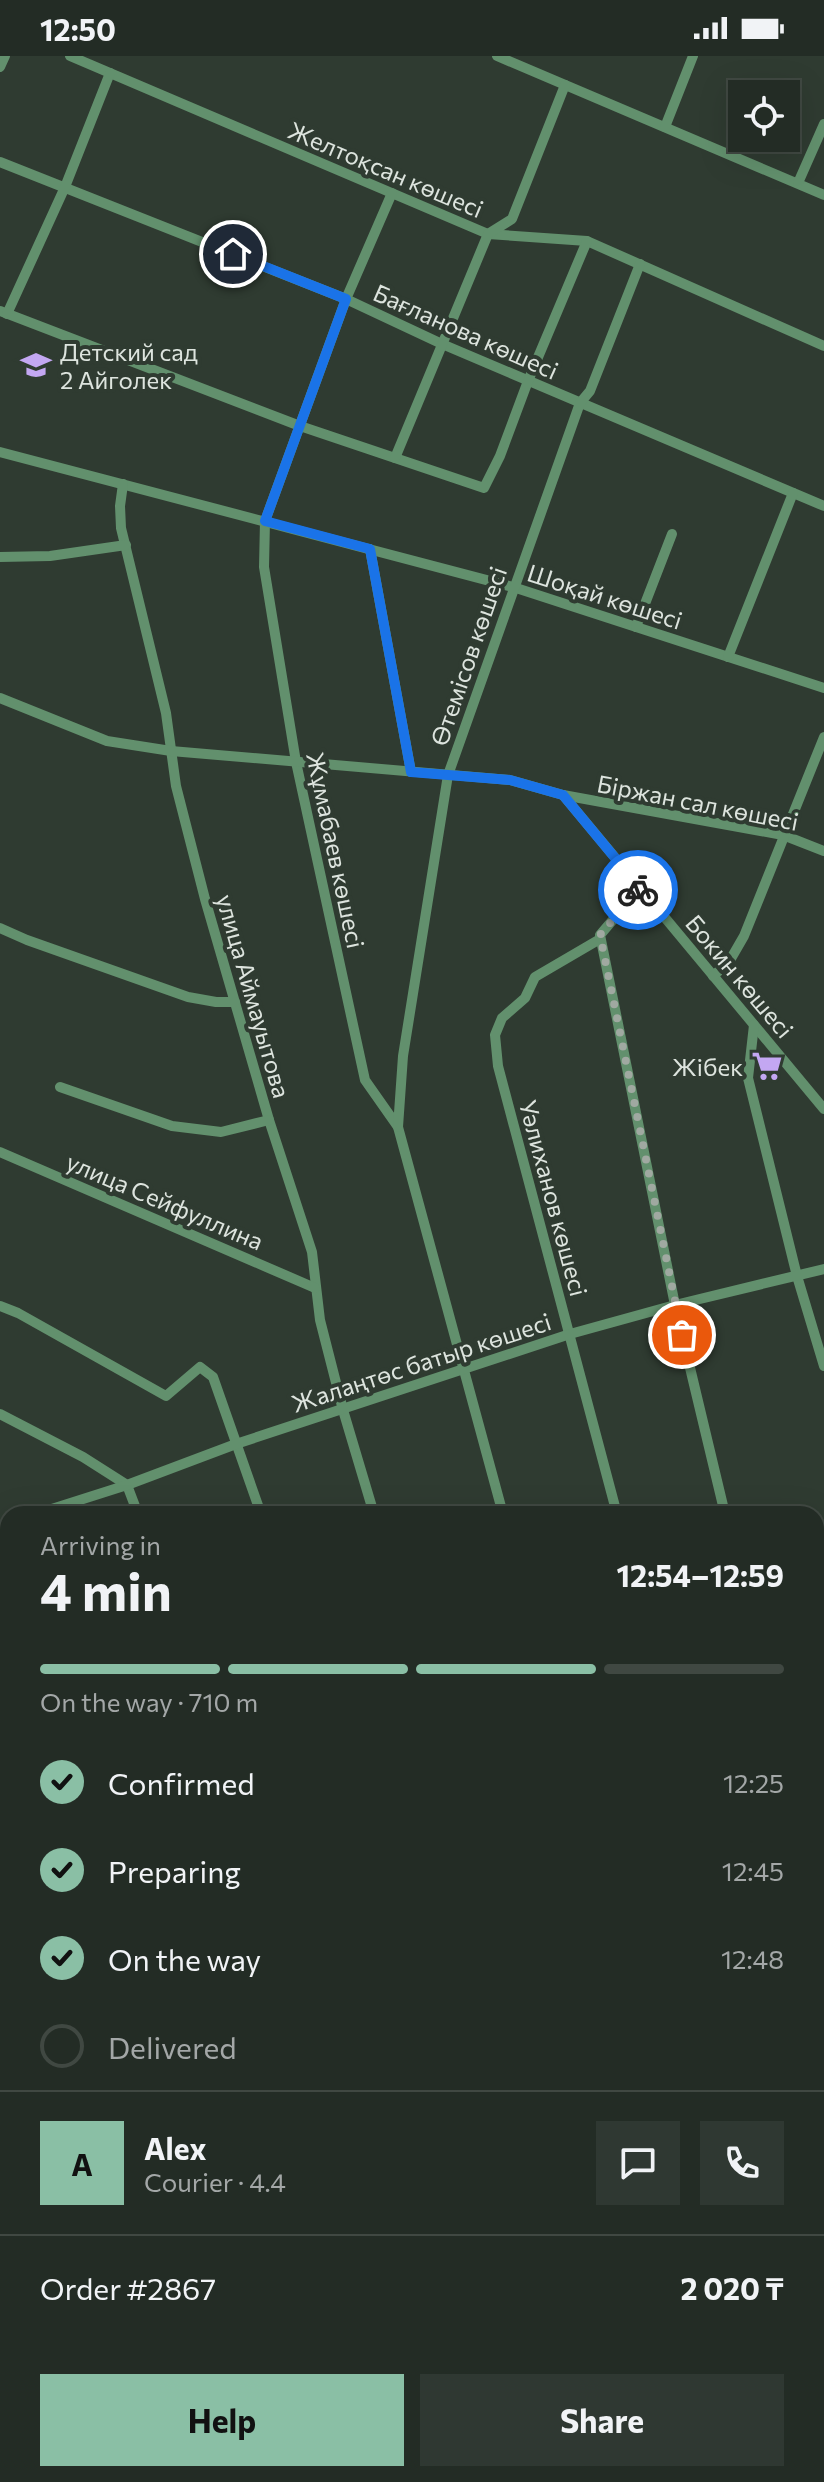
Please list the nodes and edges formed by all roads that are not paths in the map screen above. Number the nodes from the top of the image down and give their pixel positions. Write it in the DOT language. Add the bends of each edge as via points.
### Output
graph roads {
  1 [pos="5,56"];
  2 [pos="70,56"];
  3 [pos="497,56"];
  4 [pos="693,56"];
  5 [pos="0,67"];
  6 [pos="110,73"];
  7 [pos="565,85"];
  8 [pos="824,124"];
  9 [pos="665,127"];
  10 [pos="0,162"];
  11 [pos="798,183"];
  12 [pos="65,187"];
  13 [pos="392,193"];
  14 [pos="824,195"];
  15 [pos="488,234"];
  16 [pos="587,241"];
  17 [pos="640,264"];
  18 [pos="346,299"];
  19 [pos="4,312"];
  20 [pos="442,344"];
  21 [pos="824,346"];
  22 [pos="528,381"];
  23 [pos="580,403"];
  24 [pos="300,426"];
  25 [pos="0,452"];
  26 [pos="395,458"];
  27 [pos="123,484"];
  28 [pos="793,493"];
  29 [pos="824,506"];
  30 [pos="265,521"];
  31 [pos="672,534"];
  32 [pos="126,545"];
  33 [pos="370,549"];
  34 [pos="0,557"];
  35 [pos="513,587"];
  36 [pos="636,627"];
  37 [pos="728,657"];
  38 [pos="824,688"];
  39 [pos="0,698"];
  40 [pos="824,737"];
  41 [pos="171,751"];
  42 [pos="296,762"];
  43 [pos="411,772"];
  44 [pos="448,775"];
  45 [pos="563,795"];
  46 [pos="783,835"];
  47 [pos="824,851"];
  48 [pos="640,888"];
  49 [pos="0,928"];
  50 [pos="600,939"];
  51 [pos="713,976"];
  52 [pos="235,1002"];
  53 [pos="754,1025"];
  54 [pos="60,1087"];
  55 [pos="824,1109"];
  56 [pos="269,1120"];
  57 [pos="398,1127"];
  58 [pos="0,1152"];
  59 [pos="824,1269"];
  60 [pos="797,1276"];
  61 [pos="315,1288"];
  62 [pos="675,1305"];
  63 [pos="0,1306"];
  64 [pos="570,1334"];
  65 [pos="824,1366"];
  66 [pos="464,1369"];
  67 [pos="343,1410"];
  68 [pos="0,1414"];
  69 [pos="236,1444"];
  70 [pos="127,1485"];
  71 [pos="61,1506"];
  72 [pos="135,1506"];
  73 [pos="258,1506"];
  74 [pos="372,1506"];
  75 [pos="501,1506"];
  76 [pos="615,1506"];
  77 [pos="723,1506"];
  1 -- 5 [label="street"];
  2 -- 6 [label="street, Желтоқсан көшесі"];
  3 -- 7 [label="street"];
  4 -- 9 [label="street"];
  6 -- 12 [label="street"];
  6 -- 13 [label="street, Желтоқсан көшесі"];
  7 -- 9 [label="street"];
  7 -- 15 [label="street" via="512,219"];
  8 -- 11 [label="street"];
  9 -- 11 [label="street"];
  10 -- 12 [label="street, Бағланова көшесі"];
  11 -- 14 [label="street"];
  12 -- 18 [label="street, Бағланова көшесі"];
  12 -- 19 [label="street"];
  13 -- 15 [label="street, Желтоқсан көшесі"];
  13 -- 18 [label="street, Жұмабаев көшесі"];
  15 -- 16 [label="street, Желтоқсан көшесі"];
  15 -- 20 [label="street"];
  16 -- 17 [label="street, Желтоқсан көшесі"];
  16 -- 22 [label="street"];
  17 -- 21 [label="street, Желтоқсан көшесі"];
  17 -- 23 [label="street, Өтемісов көшесі" via="590,391"];
  18 -- 20 [label="street, Бағланова көшесі"];
  18 -- 24 [label="street, Жұмабаев көшесі"];
  19 -- 24 [label="street"];
  20 -- 22 [label="street, Бағланова көшесі"];
  20 -- 26 [label="street"];
  22 -- 23 [label="street, Бағланова көшесі"];
  22 -- 26 [label="street" via="484,488"];
  23 -- 28 [label="street, Бағланова көшесі"];
  23 -- 35 [label="street, Өтемісов көшесі"];
  24 -- 26 [label="street"];
  24 -- 30 [label="street, Жұмабаев көшесі"];
  25 -- 27 [label="street, Шоқай көшесі"];
  27 -- 30 [label="street, Шоқай көшесі"];
  27 -- 32 [label="street, улица Аймауытова" via="121,528"];
  28 -- 29 [label="street, Бағланова көшесі"];
  28 -- 37 [label="street"];
  30 -- 33 [label="street, Шоқай көшесі"];
  30 -- 42 [label="street, Жұмабаев көшесі" via="264,567"];
  31 -- 36 [label="street"];
  32 -- 34 [label="street"];
  32 -- 41 [label="street, улица Аймауытова"];
  33 -- 35 [label="street, Шоқай көшесі"];
  33 -- 43 [label="street"];
  35 -- 36 [label="street, Шоқай көшесі"];
  35 -- 44 [label="street, Өтемісов көшесі"];
  36 -- 37 [label="street, Шоқай көшесі"];
  37 -- 38 [label="street, Шоқай көшесі"];
  39 -- 41 [label="street, Біржан сал көшесі" via="107,741"];
  40 -- 46 [label="street"];
  41 -- 42 [label="street, Біржан сал көшесі"];
  41 -- 52 [label="street, улица Аймауытова"];
  42 -- 43 [label="street, Біржан сал көшесі"];
  42 -- 57 [label="street, Жұмабаев көшесі" via="365,1080"];
  43 -- 44 [label="street, Біржан сал көшесі"];
  44 -- 45 [label="street, Біржан сал көшесі" via="510,780"];
  44 -- 57 [label="street, Өтемісов көшесі" via="403,1056"];
  45 -- 46 [label="street, Біржан сал көшесі"];
  45 -- 48 [label="street, Бокин көшесі"];
  46 -- 47 [label="street, Біржан сал көшесі"];
  46 -- 51 [label="street" via="744,936 729,962"];
  48 -- 50 [label="street"];
  48 -- 51 [label="street, Бокин көшесі"];
  49 -- 52 [label="street" via="188,997"];
  50 -- 62 [label="street"];
  50 -- 64 [label="street, Уәлиханов көшесі" via="535,977 495,1035 498,1066"];
  51 -- 53 [label="street, Бокин көшесі"];
  52 -- 56 [label="street, улица Аймауытова"];
  53 -- 55 [label="street, Бокин көшесі"];
  53 -- 60 [label="street" via="748,1078"];
  54 -- 56 [label="street" via="172,1126 221,1132"];
  56 -- 61 [label="street, улица Аймауытова" via="312,1252"];
  57 -- 66 [label="street, Жұмабаев көшесі"];
  58 -- 61 [label="street, улица Сейфуллина"];
  59 -- 60 [label="street, Жалаңтөс батыр көшесі"];
  60 -- 62 [label="street, Жалаңтөс батыр көшесі"];
  60 -- 65 [label="street"];
  61 -- 67 [label="street, улица Аймауытова"];
  62 -- 64 [label="street, Жалаңтөс батыр көшесі"];
  62 -- 77 [label="street"];
  63 -- 69 [label="street" via="166,1396 200,1367 213,1377"];
  64 -- 66 [label="street, Жалаңтөс батыр көшесі"];
  64 -- 76 [label="street, Уәлиханов көшесі"];
  66 -- 67 [label="street, Жалаңтөс батыр көшесі"];
  66 -- 75 [label="street, Жұмабаев көшесі"];
  67 -- 69 [label="street, Жалаңтөс батыр көшесі"];
  67 -- 74 [label="street, улица Аймауытова"];
  68 -- 70 [label="street"];
  69 -- 70 [label="street, Жалаңтөс батыр көшесі"];
  69 -- 73 [label="street"];
  70 -- 71 [label="street, Жалаңтөс батыр көшесі"];
  70 -- 72 [label="street"];
}
